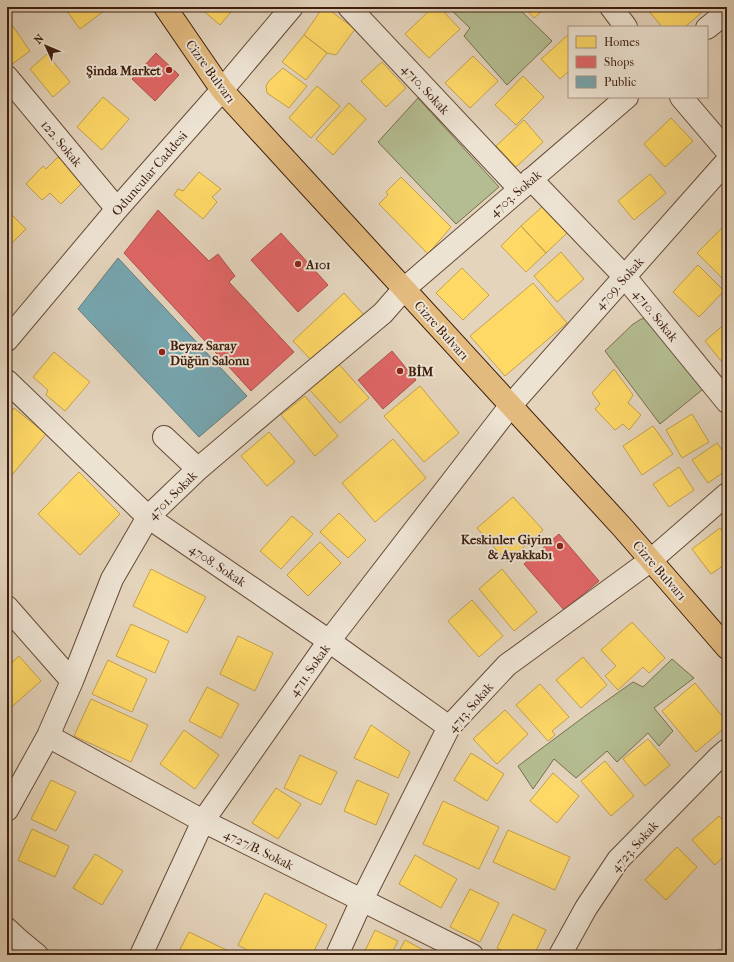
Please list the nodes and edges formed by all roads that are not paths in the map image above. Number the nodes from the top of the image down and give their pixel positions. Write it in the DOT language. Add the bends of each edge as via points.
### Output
graph roads {
  1 [pos="166,7"];
  2 [pos="292,7"];
  3 [pos="349,7"];
  4 [pos="611,7"];
  5 [pos="727,12"];
  6 [pos="625,26"];
  7 [pos="708,27"];
  8 [pos="9,83"];
  9 [pos="222,90"];
  10 [pos="626,98"];
  11 [pos="682,98"];
  12 [pos="727,151"];
  13 [pos="727,160"];
  14 [pos="526,184"];
  15 [pos="117,209"];
  16 [pos="625,277"];
  17 [pos="404,289"];
  18 [pos="7,340"];
  19 [pos="7,381"];
  20 [pos="727,402"];
  21 [pos="511,405"];
  22 [pos="164,437"];
  23 [pos="198,469"];
  24 [pos="727,494"];
  25 [pos="148,517"];
  26 [pos="651,560"];
  27 [pos="7,607"];
  28 [pos="329,641"];
  29 [pos="727,648"];
  30 [pos="72,681"];
  31 [pos="449,727"];
  32 [pos="48,736"];
  33 [pos="727,750"];
  34 [pos="7,810"];
  35 [pos="203,821"];
  36 [pos="362,900"];
  37 [pos="7,929"];
  38 [pos="37,955"];
  39 [pos="141,955"];
  40 [pos="337,955"];
  41 [pos="472,955"];
  42 [pos="560,955"];
  1 -- 9 [label="main road, Cizre Bulvarı"];
  2 -- 9 [label="street, Oduncular Caddesi"];
  3 -- 14 [label="street, 4710. Sokak"];
  4 -- 6 [label="street"];
  5 -- 7 [label="street"];
  8 -- 15 [label="street, 122. Sokak"];
  9 -- 15 [label="street, Oduncular Caddesi"];
  9 -- 17 [label="main road, Cizre Bulvarı"];
  10 -- 14 [label="street, 4703. Sokak"];
  11 -- 12 [label="street"];
  13 -- 16 [label="street, 4709. Sokak"];
  14 -- 16 [label="street, 4710. Sokak"];
  14 -- 17 [label="street, 4703. Sokak"];
  15 -- 18 [label="street, Oduncular Caddesi"];
  16 -- 20 [label="street, 4710. Sokak"];
  16 -- 21 [label="street, 4709. Sokak"];
  17 -- 21 [label="main road, Cizre Bulvarı"];
  17 -- 23 [label="street, 4701. Sokak" via="383,313"];
  19 -- 25 [label="street, 4708. Sokak"];
  21 -- 26 [label="main road, Cizre Bulvarı"];
  21 -- 28 [label="street, 4711. Sokak"];
  22 -- 23 [label="street"];
  23 -- 25 [label="street, 4701. Sokak"];
  24 -- 26 [label="street, 4713. Sokak"];
  25 -- 28 [label="street, 4708. Sokak"];
  25 -- 30 [label="street, 4701. Sokak" via="112,579"];
  26 -- 29 [label="main road, Cizre Bulvarı"];
  26 -- 31 [label="street, 4713. Sokak" via="507,665"];
  27 -- 30 [label="street"];
  28 -- 31 [label="street, 4708. Sokak"];
  28 -- 35 [label="street, 4711. Sokak"];
  30 -- 32 [label="street, 4701. Sokak"];
  31 -- 36 [label="street, 4713. Sokak"];
  32 -- 34 [label="street, 4701. Sokak"];
  32 -- 35 [label="street, 4727/B. Sokak"];
  33 -- 42 [label="street, 4723. Sokak" via="618,860 586,908"];
  35 -- 36 [label="street, 4727/B. Sokak"];
  35 -- 39 [label="street, 4711. Sokak"];
  36 -- 40 [label="street, 4713. Sokak"];
  36 -- 41 [label="street, 4727/B. Sokak"];
  37 -- 38 [label="street"];
}
